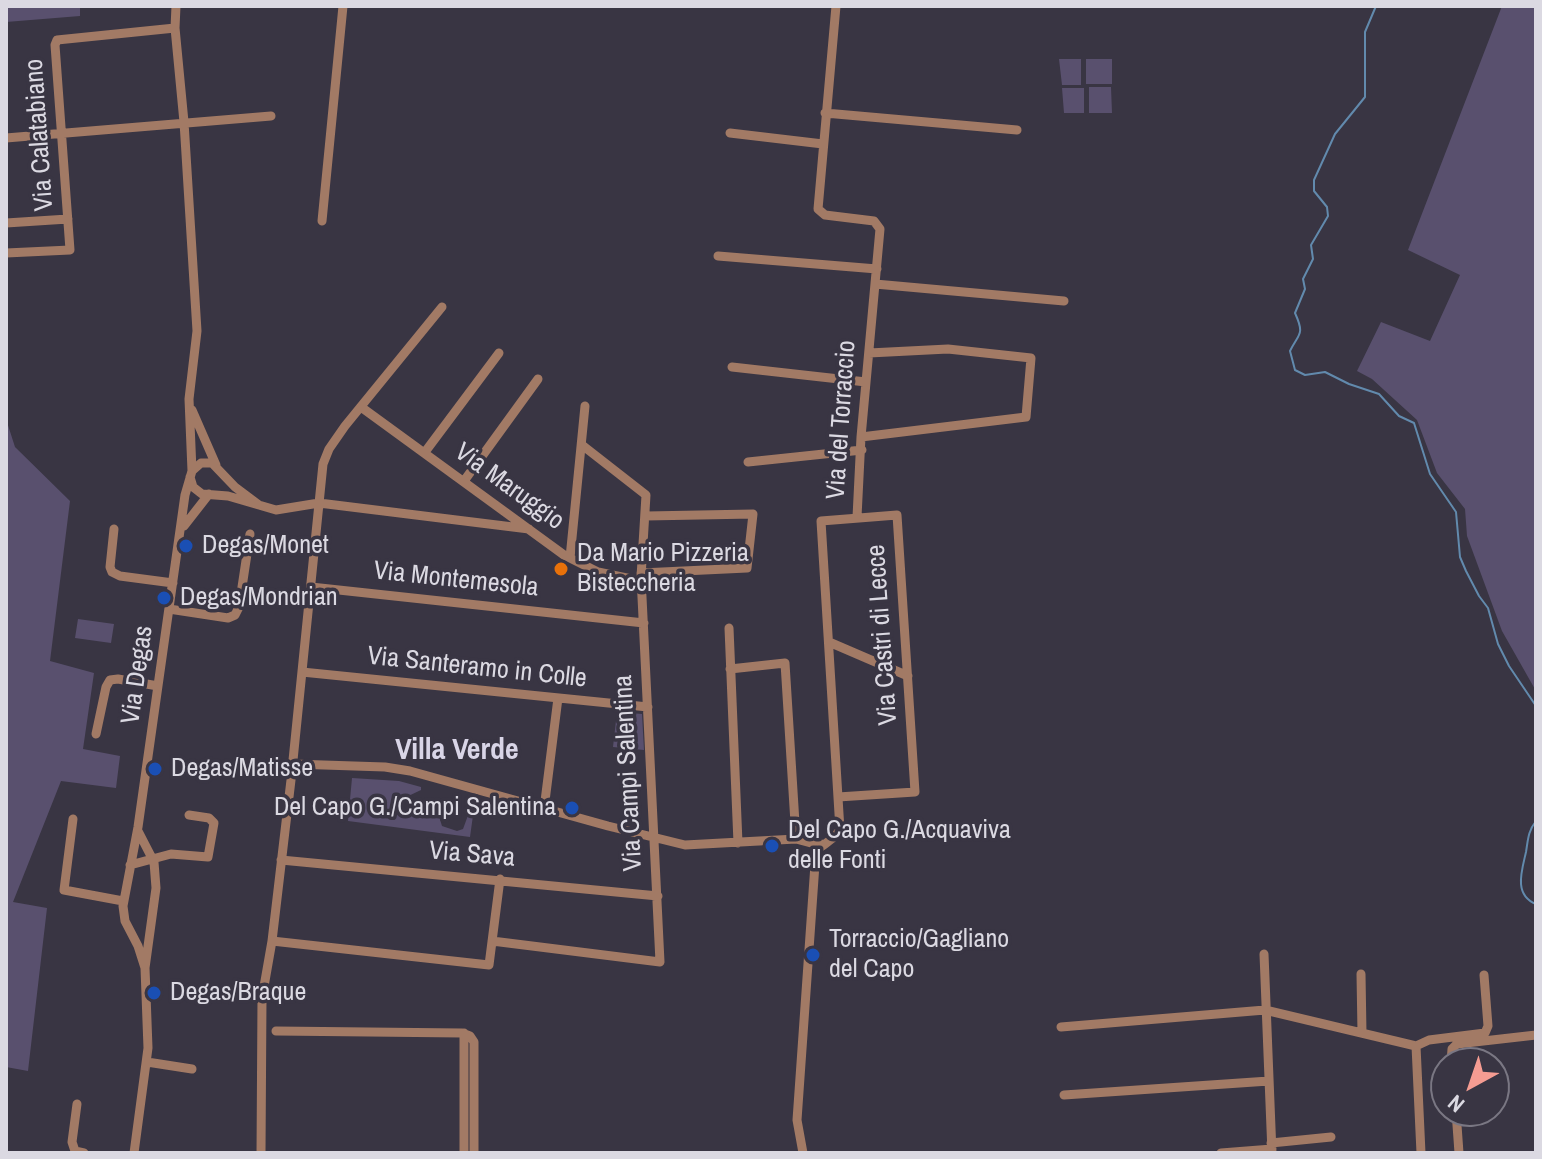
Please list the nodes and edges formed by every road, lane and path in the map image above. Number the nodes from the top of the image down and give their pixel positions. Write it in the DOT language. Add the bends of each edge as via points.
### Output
graph roads {
  1 [pos="176,6"];
  2 [pos="343,6"];
  3 [pos="836,6"];
  4 [pos="175,28"];
  5 [pos="825,113"];
  6 [pos="271,116"];
  7 [pos="184,122"];
  8 [pos="1017,130"];
  9 [pos="61,133"];
  10 [pos="730,133"];
  11 [pos="6,138"];
  12 [pos="823,144"];
  13 [pos="68,219"];
  14 [pos="322,221"];
  15 [pos="6,223"];
  16 [pos="6,253"];
  17 [pos="718,256"];
  18 [pos="877,269"];
  19 [pos="875,284"];
  20 [pos="1064,301"];
  21 [pos="442,307"];
  22 [pos="499,353"];
  23 [pos="869,353"];
  24 [pos="732,367"];
  25 [pos="538,379"];
  26 [pos="866,382"];
  27 [pos="189,399"];
  28 [pos="585,406"];
  29 [pos="361,407"];
  30 [pos="861,437"];
  31 [pos="582,445"];
  32 [pos="862,450"];
  33 [pos="425,452"];
  34 [pos="748,462"];
  35 [pos="218,468"];
  36 [pos="191,474"];
  37 [pos="464,481"];
  38 [pos="211,494"];
  39 [pos="319,503"];
  40 [pos="259,505"];
  41 [pos="646,516"];
  42 [pos="857,517"];
  43 [pos="182,528"];
  44 [pos="114,529"];
  45 [pos="529,529"];
  46 [pos="250,534"];
  47 [pos="570,558"];
  48 [pos="641,577"];
  49 [pos="173,583"];
  50 [pos="311,587"];
  51 [pos="169,609"];
  52 [pos="644,623"];
  53 [pos="729,628"];
  54 [pos="829,642"];
  55 [pos="730,669"];
  56 [pos="302,672"];
  57 [pos="908,676"];
  58 [pos="158,686"];
  59 [pos="558,698"];
  60 [pos="648,707"];
  61 [pos="96,734"];
  62 [pos="293,764"];
  63 [pos="838,797"];
  64 [pos="544,809"];
  65 [pos="189,815"];
  66 [pos="73,819"];
  67 [pos="138,827"];
  68 [pos="654,838"];
  69 [pos="796,839"];
  70 [pos="738,843"];
  71 [pos="816,846"];
  72 [pos="153,859"];
  73 [pos="281,860"];
  74 [pos="130,865"];
  75 [pos="500,879"];
  76 [pos="658,896"];
  77 [pos="123,901"];
  78 [pos="151,926"];
  79 [pos="131,932"];
  80 [pos="272,941"];
  81 [pos="492,941"];
  82 [pos="1264,954"];
  83 [pos="145,968"];
  84 [pos="1361,974"];
  85 [pos="1484,975"];
  86 [pos="1265,1010"];
  87 [pos="1061,1027"];
  88 [pos="276,1031"];
  89 [pos="464,1033"];
  90 [pos="1362,1033"];
  91 [pos="1536,1035"];
  92 [pos="1416,1046"];
  93 [pos="1455,1047"];
  94 [pos="147,1062"];
  95 [pos="192,1069"];
  96 [pos="1269,1081"];
  97 [pos="1064,1095"];
  98 [pos="77,1104"];
  99 [pos="1457,1127"];
  100 [pos="1331,1137"];
  101 [pos="1271,1148"];
  102 [pos="84,1153"];
  103 [pos="134,1153"];
  104 [pos="261,1153"];
  105 [pos="464,1153"];
  106 [pos="474,1153"];
  107 [pos="803,1153"];
  108 [pos="1221,1153"];
  109 [pos="1421,1153"];
  110 [pos="1459,1153"];
  1 -- 4 [label="street, Via Degas"];
  2 -- 14 [label="street"];
  3 -- 5 [label="street, Via del Torraccio"];
  4 -- 7 [label="street, Via Degas"];
  4 -- 9 [label="street, Via Calatabiano" via="57,40"];
  5 -- 8 [label="street"];
  5 -- 12 [label="street, Via del Torraccio"];
  6 -- 7 [label="street"];
  7 -- 9 [label="street"];
  7 -- 27 [label="street, Via Degas" via="197,331"];
  9 -- 11 [label="street"];
  9 -- 13 [label="street, Via Calatabiano"];
  10 -- 12 [label="street"];
  12 -- 18 [label="street, Via del Torraccio" via="819,211 878,224"];
  13 -- 15 [label="street"];
  13 -- 16 [label="street, Via Calatabiano" via="70,250"];
  17 -- 18 [label="street"];
  18 -- 19 [label="street, Via del Torraccio"];
  19 -- 20 [label="street"];
  19 -- 23 [label="street, Via del Torraccio"];
  21 -- 29 [label="street"];
  22 -- 33 [label="street"];
  23 -- 26 [label="street, Via del Torraccio"];
  23 -- 30 [label="street" via="948,349 1031,358 1026,417"];
  24 -- 26 [label="street"];
  25 -- 37 [label="street"];
  26 -- 30 [label="street, Via del Torraccio"];
  27 -- 35 [label="street"];
  27 -- 36 [label="street, Via Degas"];
  28 -- 31 [label="street"];
  29 -- 33 [label="street, Via Maruggio"];
  29 -- 39 [label="street" via="326,454"];
  30 -- 32 [label="street, Via del Torraccio"];
  31 -- 41 [label="street, Via Campi Salentina" via="646,495"];
  31 -- 47 [label="street"];
  32 -- 34 [label="street"];
  32 -- 42 [label="street, Via del Torraccio"];
  33 -- 37 [label="street, Via Maruggio"];
  35 -- 36 [label="street" via="201,463"];
  35 -- 38 [label="street" via="221,483"];
  35 -- 40 [label="street"];
  36 -- 38 [label="street" via="193,487"];
  36 -- 43 [label="street, Via Degas"];
  37 -- 45 [label="street, Via Maruggio"];
  38 -- 40 [label="street"];
  38 -- 43 [label="street, Via Degas"];
  39 -- 40 [label="street" via="281,510"];
  39 -- 45 [label="street"];
  39 -- 50 [label="street"];
  41 -- 48 [label="street, Via Campi Salentina"];
  41 -- 48 [label="street, Via Maruggio" via="753,514 747,568"];
  42 -- 54 [label="street, Via del Torraccio" via="821,521"];
  42 -- 57 [label="street, Via Castri di Lecce" via="897,515"];
  43 -- 49 [label="street, Via Degas"];
  44 -- 49 [label="street" via="112,572"];
  45 -- 47 [label="street, Via Maruggio"];
  46 -- 51 [label="street" via="235,615"];
  47 -- 48 [label="street, Via Maruggio" via="603,574"];
  48 -- 52 [label="street, Via Campi Salentina"];
  49 -- 51 [label="street, Via Degas"];
  50 -- 52 [label="street, Via Montemesola"];
  50 -- 56 [label="street"];
  51 -- 58 [label="street, Via Degas"];
  52 -- 60 [label="street, Via Campi Salentina"];
  53 -- 55 [label="street"];
  54 -- 57 [label="street"];
  54 -- 63 [label="street, Via del Torraccio"];
  55 -- 69 [label="street" via="785,663"];
  55 -- 70 [label="street"];
  56 -- 59 [label="street, Via Santeramo in Colle"];
  56 -- 62 [label="street"];
  57 -- 63 [label="street, Via Castri di Lecce" via="915,792"];
  58 -- 61 [label="street" via="110,680"];
  58 -- 67 [label="street, Via Degas"];
  59 -- 60 [label="street, Via Santeramo in Colle"];
  59 -- 64 [label="street"];
  60 -- 68 [label="street, Via Campi Salentina"];
  62 -- 64 [label="street" via="410,771"];
  62 -- 73 [label="street"];
  63 -- 71 [label="street, Via del Torraccio" via="840,830"];
  64 -- 68 [label="street"];
  65 -- 72 [label="street" via="214,823 210,856"];
  66 -- 77 [label="street" via="64,890"];
  67 -- 72 [label="street, Via Degas"];
  67 -- 74 [label="street, Via Degas"];
  68 -- 70 [label="street" via="685,845"];
  68 -- 76 [label="street, Via Campi Salentina"];
  69 -- 70 [label="street"];
  69 -- 71 [label="street"];
  71 -- 107 [label="street, Via del Torraccio" via="797,1120"];
  72 -- 74 [label="street"];
  72 -- 78 [label="street, Via Degas"];
  73 -- 75 [label="street, Via Sava"];
  73 -- 80 [label="street"];
  74 -- 77 [label="street, Via Degas"];
  75 -- 76 [label="street, Via Sava"];
  75 -- 81 [label="street"];
  76 -- 81 [label="street, Via Campi Salentina" via="660,962"];
  77 -- 79 [label="street, Via Degas"];
  78 -- 79 [label="street"];
  78 -- 83 [label="street, Via Degas"];
  79 -- 83 [label="street, Via Degas"];
  80 -- 81 [label="street" via="489,965"];
  80 -- 104 [label="street" via="262,998"];
  82 -- 86 [label="street"];
  83 -- 94 [label="street, Via Degas"];
  84 -- 90 [label="street"];
  85 -- 92 [label="street" via="1486,1032"];
  86 -- 87 [label="street"];
  86 -- 90 [label="street"];
  86 -- 96 [label="street"];
  88 -- 89 [label="street"];
  89 -- 105 [label="street"];
  89 -- 106 [label="street" via="474,1042"];
  90 -- 92 [label="street"];
  91 -- 93 [label="street"];
  92 -- 109 [label="street"];
  94 -- 95 [label="street"];
  94 -- 103 [label="street, Via Degas"];
  96 -- 97 [label="street"];
  96 -- 101 [label="street"];
  98 -- 102 [label="street" via="72,1144"];
  99 -- 110 [label="street"];
  100 -- 101 [label="street"];
  101 -- 108 [label="street"];
}
